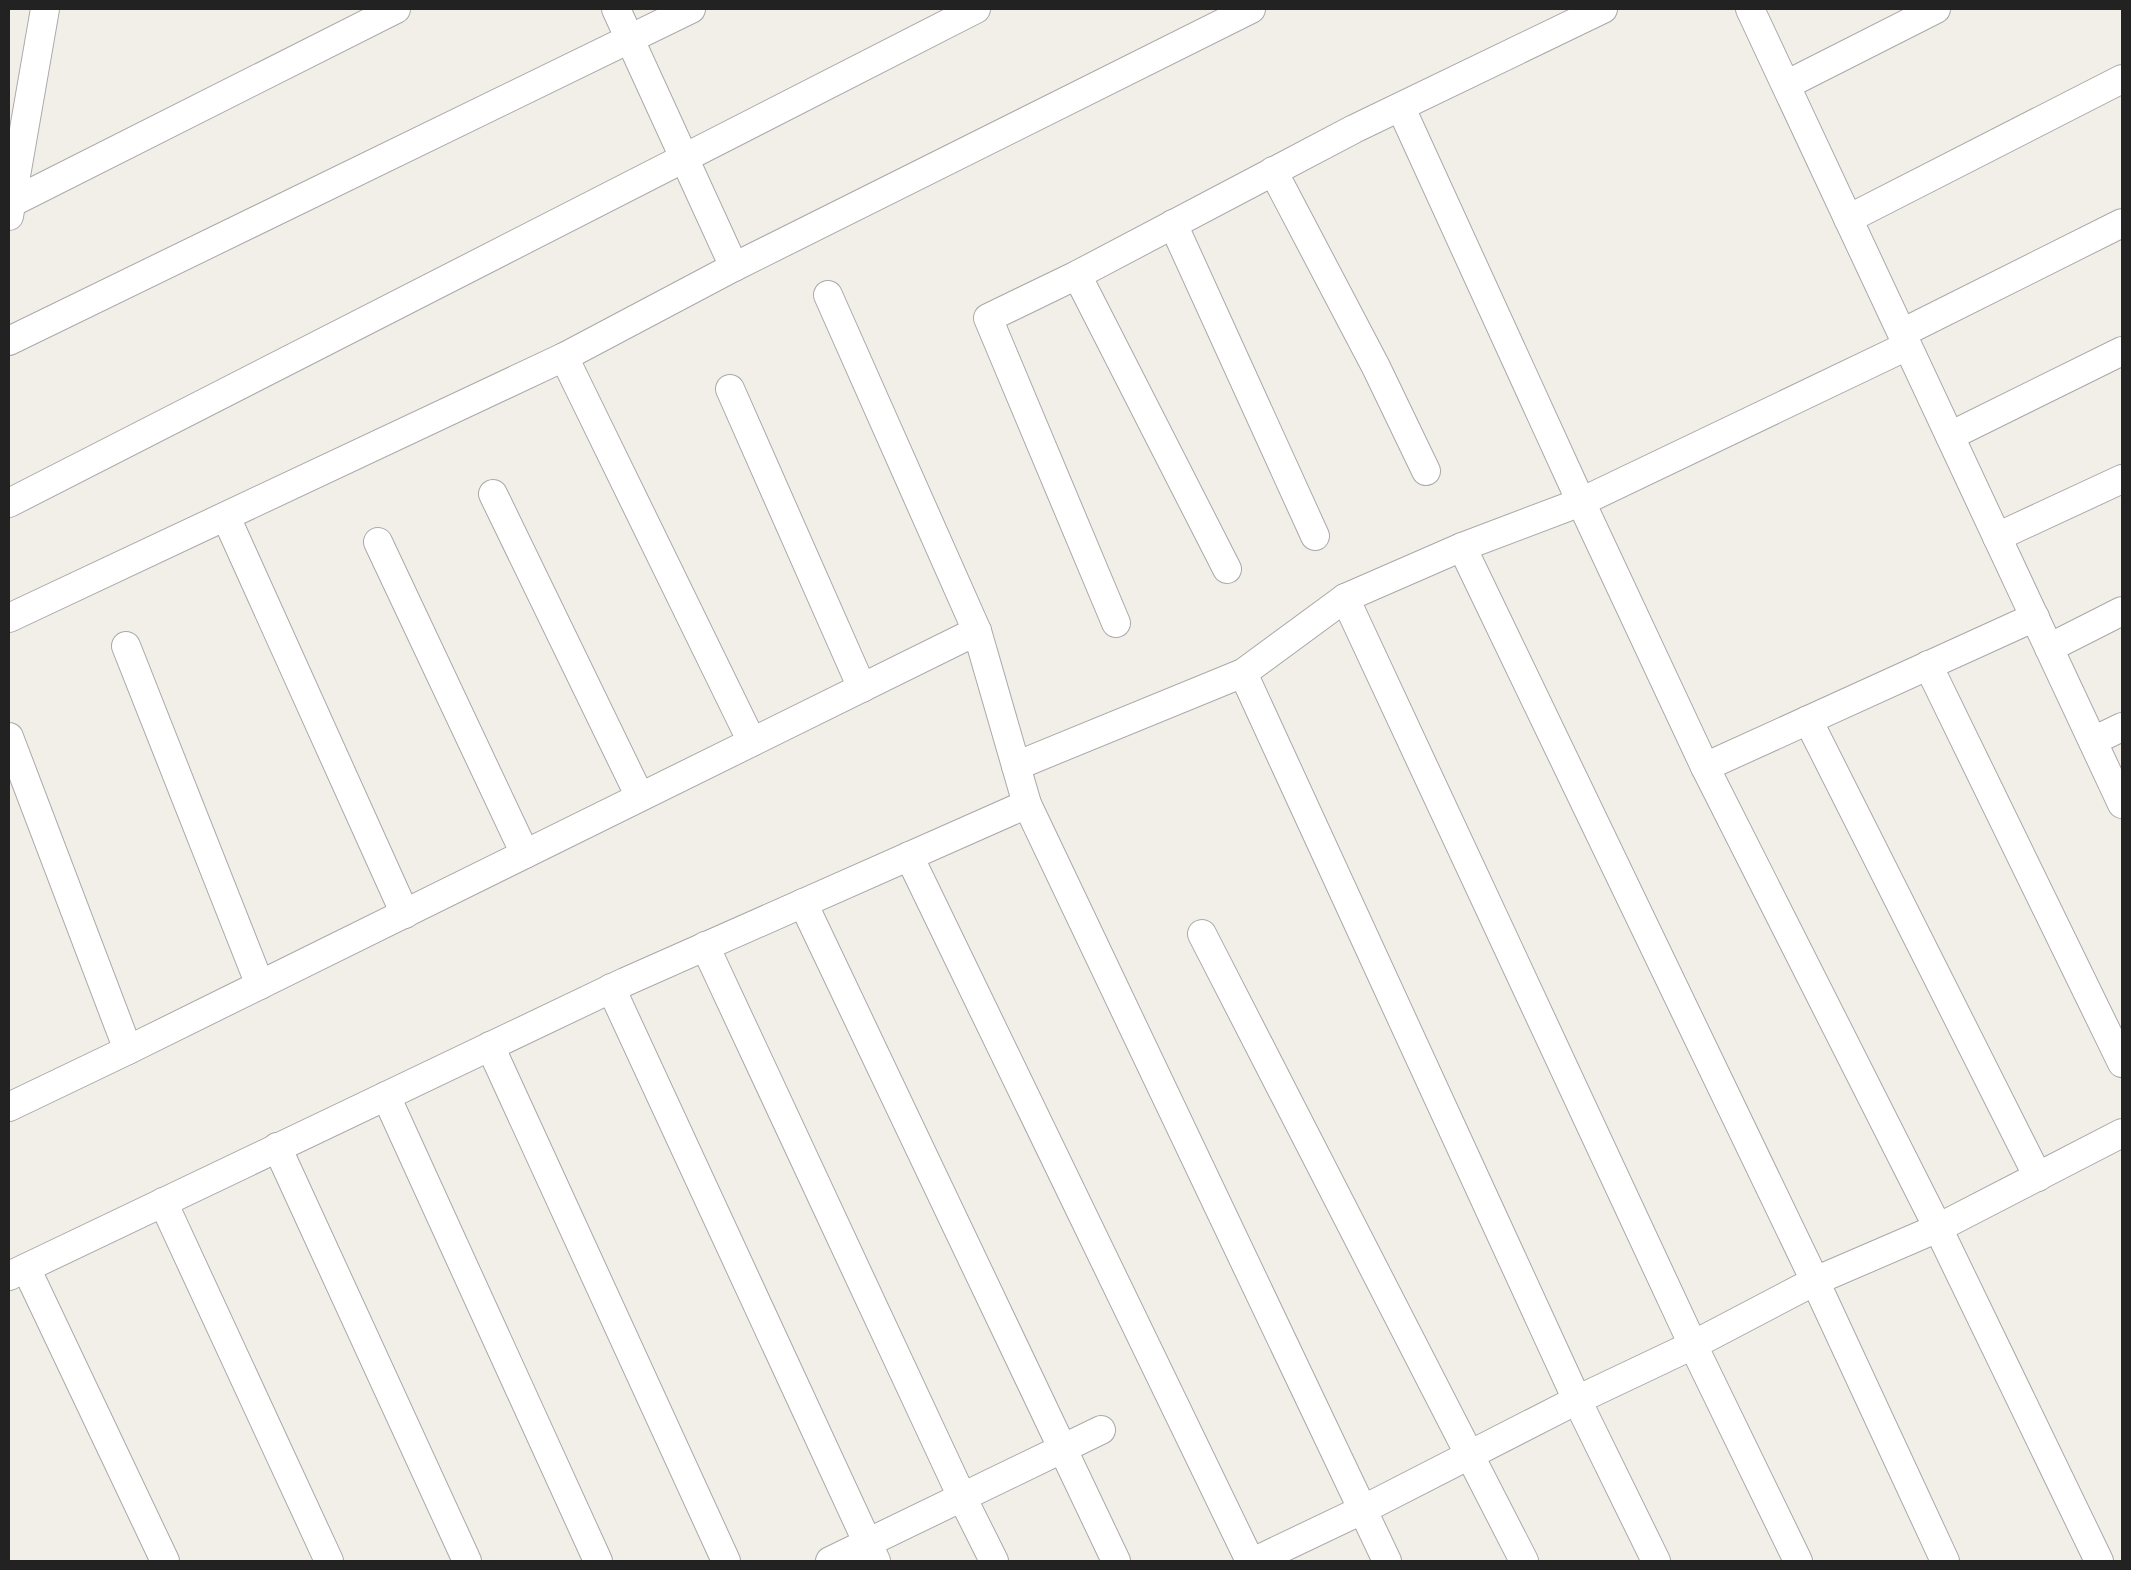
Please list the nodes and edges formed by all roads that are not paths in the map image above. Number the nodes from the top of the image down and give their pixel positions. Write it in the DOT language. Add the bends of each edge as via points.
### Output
graph roads {
  1 [pos="396,9"];
  2 [pos="616,9"];
  3 [pos="691,9"];
  4 [pos="976,9"];
  5 [pos="1250,9"];
  6 [pos="1603,9"];
  7 [pos="1750,9"];
  8 [pos="1936,9"];
  9 [pos="48,11"];
  10 [pos="1569,16"];
  11 [pos="630,38"];
  12 [pos="2122,79"];
  13 [pos="1786,85"];
  14 [pos="1401,108"];
  15 [pos="683,156"];
  16 [pos="1273,171"];
  17 [pos="10,210"];
  18 [pos="1848,219"];
  19 [pos="2122,223"];
  20 [pos="1173,224"];
  21 [pos="734,268"];
  22 [pos="1077,275"];
  23 [pos="828,295"];
  24 [pos="1904,339"];
  25 [pos="9,341"];
  26 [pos="2122,351"];
  27 [pos="564,357"];
  28 [pos="730,389"];
  29 [pos="1950,436"];
  30 [pos="1426,472"];
  31 [pos="2122,479"];
  32 [pos="493,494"];
  33 [pos="1581,502"];
  34 [pos="9,503"];
  35 [pos="226,517"];
  36 [pos="1315,536"];
  37 [pos="1997,537"];
  38 [pos="378,542"];
  39 [pos="1462,547"];
  40 [pos="1227,569"];
  41 [pos="1345,598"];
  42 [pos="2122,612"];
  43 [pos="2035,617"];
  44 [pos="9,618"];
  45 [pos="1116,623"];
  46 [pos="977,631"];
  47 [pos="126,646"];
  48 [pos="2049,648"];
  49 [pos="1928,665"];
  50 [pos="1243,673"];
  51 [pos="862,688"];
  52 [pos="1808,720"];
  53 [pos="2122,727"];
  54 [pos="9,737"];
  55 [pos="2093,741"];
  56 [pos="752,742"];
  57 [pos="1016,766"];
  58 [pos="1705,767"];
  59 [pos="640,797"];
  60 [pos="1027,804"];
  61 [pos="2122,804"];
  62 [pos="525,854"];
  63 [pos="909,856"];
  64 [pos="803,903"];
  65 [pos="405,914"];
  66 [pos="1202,934"];
  67 [pos="705,946"];
  68 [pos="260,985"];
  69 [pos="610,988"];
  70 [pos="490,1046"];
  71 [pos="128,1050"];
  72 [pos="2122,1063"];
  73 [pos="386,1096"];
  74 [pos="9,1107"];
  75 [pos="2122,1134"];
  76 [pos="277,1148"];
  77 [pos="2038,1177"];
  78 [pos="163,1202"];
  79 [pos="1938,1228"];
  80 [pos="17,1272"];
  81 [pos="1816,1280"];
  82 [pos="1693,1345"];
  83 [pos="1577,1400"];
  84 [pos="1101,1430"];
  85 [pos="1061,1449"];
  86 [pos="1471,1455"];
  87 [pos="962,1497"];
  88 [pos="1362,1510"];
  89 [pos="872,1552"];
  90 [pos="165,1561"];
  91 [pos="329,1561"];
  92 [pos="467,1561"];
  93 [pos="598,1561"];
  94 [pos="726,1561"];
  95 [pos="830,1561"];
  96 [pos="994,1561"];
  97 [pos="1116,1561"];
  98 [pos="1250,1561"];
  99 [pos="1255,1561"];
  100 [pos="1387,1561"];
  101 [pos="1524,1561"];
  102 [pos="1656,1561"];
  103 [pos="1798,1561"];
  104 [pos="1945,1561"];
  105 [pos="2099,1561"];
  1 -- 17 [label="street"];
  2 -- 11 [label="street"];
  3 -- 11 [label="street"];
  4 -- 15 [label="street"];
  5 -- 21 [label="street"];
  6 -- 10 [label="street"];
  7 -- 13 [label="street"];
  8 -- 13 [label="street"];
  9 -- 17 [label="street"];
  10 -- 14 [label="street"];
  11 -- 15 [label="street"];
  11 -- 25 [label="street"];
  12 -- 18 [label="street"];
  13 -- 18 [label="street"];
  14 -- 16 [label="street"];
  14 -- 33 [label="street"];
  15 -- 21 [label="street"];
  15 -- 34 [label="street"];
  16 -- 20 [label="street"];
  16 -- 30 [label="street" via="1376,367"];
  18 -- 24 [label="street"];
  19 -- 24 [label="street"];
  20 -- 22 [label="street"];
  20 -- 36 [label="street"];
  21 -- 27 [label="street"];
  22 -- 40 [label="street"];
  22 -- 45 [label="street" via="988,318"];
  23 -- 46 [label="street"];
  24 -- 29 [label="street"];
  24 -- 33 [label="street"];
  26 -- 29 [label="street"];
  27 -- 35 [label="street"];
  27 -- 56 [label="street"];
  28 -- 51 [label="street"];
  29 -- 37 [label="street"];
  31 -- 37 [label="street"];
  32 -- 59 [label="street"];
  33 -- 39 [label="street"];
  33 -- 58 [label="street"];
  35 -- 44 [label="street"];
  35 -- 65 [label="street"];
  37 -- 43 [label="street"];
  38 -- 62 [label="street"];
  39 -- 41 [label="street"];
  39 -- 81 [label="street"];
  41 -- 50 [label="street"];
  41 -- 82 [label="street"];
  42 -- 48 [label="street"];
  43 -- 48 [label="street"];
  43 -- 49 [label="street"];
  46 -- 51 [label="street"];
  46 -- 57 [label="street"];
  47 -- 68 [label="street"];
  48 -- 55 [label="street"];
  49 -- 52 [label="street"];
  49 -- 72 [label="street"];
  50 -- 57 [label="street"];
  50 -- 83 [label="street"];
  51 -- 56 [label="street"];
  52 -- 58 [label="street"];
  52 -- 77 [label="street"];
  53 -- 55 [label="street"];
  54 -- 71 [label="street"];
  55 -- 61 [label="street"];
  56 -- 59 [label="street"];
  57 -- 60 [label="street"];
  58 -- 79 [label="street"];
  59 -- 62 [label="street"];
  60 -- 63 [label="street"];
  60 -- 88 [label="street"];
  62 -- 65 [label="street"];
  63 -- 64 [label="street"];
  63 -- 98 [label="street"];
  64 -- 67 [label="street"];
  64 -- 85 [label="street"];
  65 -- 68 [label="street"];
  66 -- 86 [label="street"];
  67 -- 69 [label="street"];
  67 -- 87 [label="street"];
  68 -- 71 [label="street"];
  69 -- 70 [label="street"];
  69 -- 89 [label="street"];
  70 -- 73 [label="street"];
  70 -- 94 [label="street"];
  71 -- 74 [label="street"];
  73 -- 76 [label="street"];
  73 -- 93 [label="street"];
  75 -- 77 [label="street"];
  76 -- 78 [label="street"];
  76 -- 92 [label="street"];
  77 -- 79 [label="street"];
  78 -- 80 [label="street"];
  78 -- 91 [label="street"];
  79 -- 81 [label="street"];
  79 -- 105 [label="street"];
  80 -- 90 [label="street"];
  81 -- 82 [label="street"];
  81 -- 104 [label="street"];
  82 -- 83 [label="street"];
  82 -- 103 [label="street"];
  83 -- 86 [label="street"];
  83 -- 102 [label="street"];
  84 -- 85 [label="street"];
  85 -- 87 [label="street"];
  85 -- 97 [label="street"];
  86 -- 88 [label="street"];
  86 -- 101 [label="street"];
  87 -- 89 [label="street"];
  87 -- 96 [label="street"];
  88 -- 99 [label="street"];
  88 -- 100 [label="street"];
  89 -- 95 [label="street"];
}
